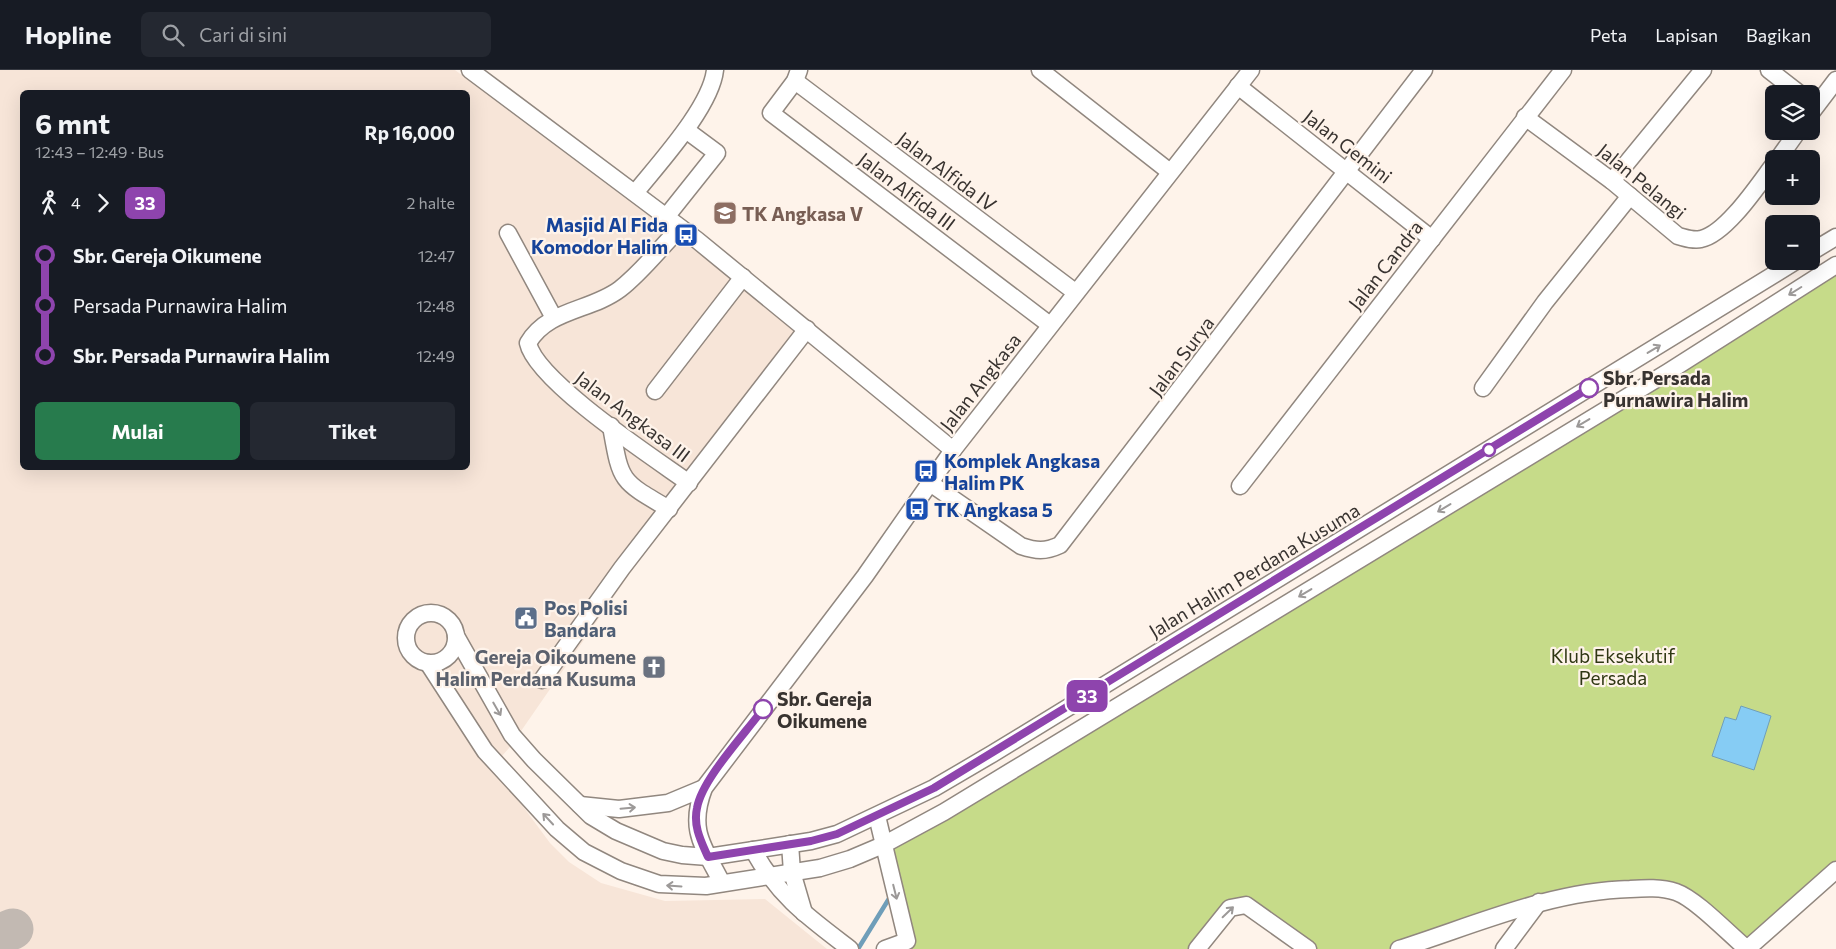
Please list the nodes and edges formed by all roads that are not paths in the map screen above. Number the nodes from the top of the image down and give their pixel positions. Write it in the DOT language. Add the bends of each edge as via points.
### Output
graph roads {
  1 [pos="470,70"];
  2 [pos="715,70"];
  3 [pos="1040,70"];
  4 [pos="1424,70"];
  5 [pos="1563,70"];
  6 [pos="1704,70"];
  7 [pos="1769,70"];
  8 [pos="797,75"];
  9 [pos="1245,75"];
  10 [pos="1836,80"];
  11 [pos="1788,85"];
  12 [pos="1820,99"];
  13 [pos="1525,117"];
  14 [pos="686,130"];
  15 [pos="1348,171"];
  16 [pos="1170,172"];
  17 [pos="1765,175"];
  18 [pos="1612,181"];
  19 [pos="635,193"];
  20 [pos="1630,196"];
  21 [pos="666,217"];
  22 [pos="680,228"];
  23 [pos="508,233"];
  24 [pos="1836,237"];
  25 [pos="1432,238"];
  26 [pos="1820,247"];
  27 [pos="1836,265"];
  28 [pos="1781,270"];
  29 [pos="743,277"];
  30 [pos="1075,292"];
  31 [pos="554,318"];
  32 [pos="1050,325"];
  33 [pos="807,329"];
  34 [pos="1483,388"];
  35 [pos="655,391"];
  36 [pos="611,426"];
  37 [pos="954,450"];
  38 [pos="930,482"];
  39 [pos="689,483"];
  40 [pos="1240,486"];
  41 [pos="669,508"];
  42 [pos="456,636"];
  43 [pos="428,663"];
  44 [pos="542,680"];
  45 [pos="704,788"];
  46 [pos="580,805"];
  47 [pos="877,816"];
  48 [pos="790,844"];
  49 [pos="883,845"];
  50 [pos="753,850"];
  51 [pos="708,857"];
  52 [pos="1836,870"];
  53 [pos="792,872"];
  54 [pos="767,876"];
  55 [pos="722,883"];
  56 [pos="1539,902"];
  57 [pos="804,913"];
  58 [pos="849,948"];
  59 [pos="885,949"];
  60 [pos="1197,949"];
  61 [pos="1308,949"];
  62 [pos="1399,949"];
  63 [pos="1504,949"];
  64 [pos="1747,949"];
  1 -- 19 [label="street"];
  2 -- 14 [label="street" via="713,82"];
  3 -- 16 [label="street"];
  4 -- 15 [label="street, Jalan Surya"];
  5 -- 13 [label="street, Jalan Candra"];
  6 -- 18 [label="street"];
  7 -- 11 [label="street"];
  8 -- 30 [label="street, Jalan Alfida IV"];
  8 -- 32 [label="street, Jalan Alfida III" via="772,114"];
  9 -- 15 [label="street, Jalan Gemini"];
  9 -- 16 [label="street, Jalan Angkasa"];
  10 -- 12 [label="street"];
  13 -- 18 [label="street, Jalan Pelangi"];
  13 -- 25 [label="street, Jalan Candra"];
  14 -- 19 [label="street"];
  14 -- 21 [label="street" via="718,153"];
  15 -- 25 [label="street, Jalan Gemini"];
  15 -- 38 [label="street, Jalan Surya" via="1060,545 1049,551 1021,546"];
  16 -- 30 [label="street, Jalan Angkasa"];
  17 -- 20 [label="street, Jalan Pelangi" via="1727,222 1712,235 1701,239 1678,236"];
  18 -- 20 [label="street, Jalan Pelangi"];
  19 -- 21 [label="street"];
  20 -- 34 [label="street" via="1550,295"];
  21 -- 22 [label="street"];
  22 -- 29 [label="street"];
  22 -- 31 [label="street, Jalan Angkasa III" via="622,288"];
  23 -- 31 [label="street"];
  24 -- 26 [label="street"];
  25 -- 40 [label="street, Jalan Candra"];
  27 -- 49 [label="street, one-way" via="1668,372"];
  47 -- 28 [label="street, Jalan Halim Perdana Kusuma, one-way" via="992,754"];
  29 -- 33 [label="street"];
  29 -- 35 [label="street"];
  30 -- 32 [label="street, Jalan Angkasa"];
  31 -- 36 [label="street, Jalan Angkasa III" via="535,332 528,343 532,353 567,393"];
  32 -- 37 [label="street, Jalan Angkasa"];
  33 -- 37 [label="street"];
  33 -- 39 [label="street"];
  36 -- 39 [label="street, Jalan Angkasa III"];
  36 -- 41 [label="street" via="623,477 637,490"];
  37 -- 38 [label="street, Jalan Angkasa"];
  38 -- 45 [label="street, Jalan Angkasa" via="864,576"];
  39 -- 41 [label="street"];
  41 -- 44 [label="street"];
  42 -- 43 [label="street" via="456,644 448,656 436,663"];
  42 -- 43 [label="street" via="450,621 440,614 427,614 415,619 406,636 407,645 418,660"];
  42 -- 46 [label="street, Jalan Halim Perdana Kusuma, one-way" via="512,735"];
  55 -- 43 [label="street, one-way" via="706,886 659,884 621,871 584,852 485,751"];
  46 -- 45 [label="street, one-way" via="619,809 668,803"];
  45 -- 51 [label="street, Jalan Angkasa" via="696,817 697,830"];
  46 -- 51 [label="street, Jalan Halim Perdana Kusuma" via="591,816 647,846 682,855"];
  47 -- 48 [label="street, Jalan Halim Perdana Kusuma" via="837,834"];
  47 -- 49 [label="street"];
  48 -- 50 [label="street, Jalan Halim Perdana Kusuma"];
  48 -- 53 [label="street"];
  49 -- 53 [label="street" via="820,868"];
  49 -- 59 [label="street, one-way" via="907,941"];
  50 -- 51 [label="street, Jalan Halim Perdana Kusuma"];
  50 -- 54 [label="street"];
  51 -- 55 [label="street, Jalan Angkasa"];
  52 -- 64 [label="street"];
  53 -- 54 [label="street"];
  53 -- 57 [label="street"];
  54 -- 55 [label="street"];
  54 -- 57 [label="street" via="791,904"];
  56 -- 62 [label="street"];
  56 -- 63 [label="street"];
  56 -- 64 [label="street" via="1589,892 1642,888 1668,890 1688,898"];
  57 -- 58 [label="street"];
  60 -- 61 [label="street, one-way" via="1230,908 1246,904"];
}
